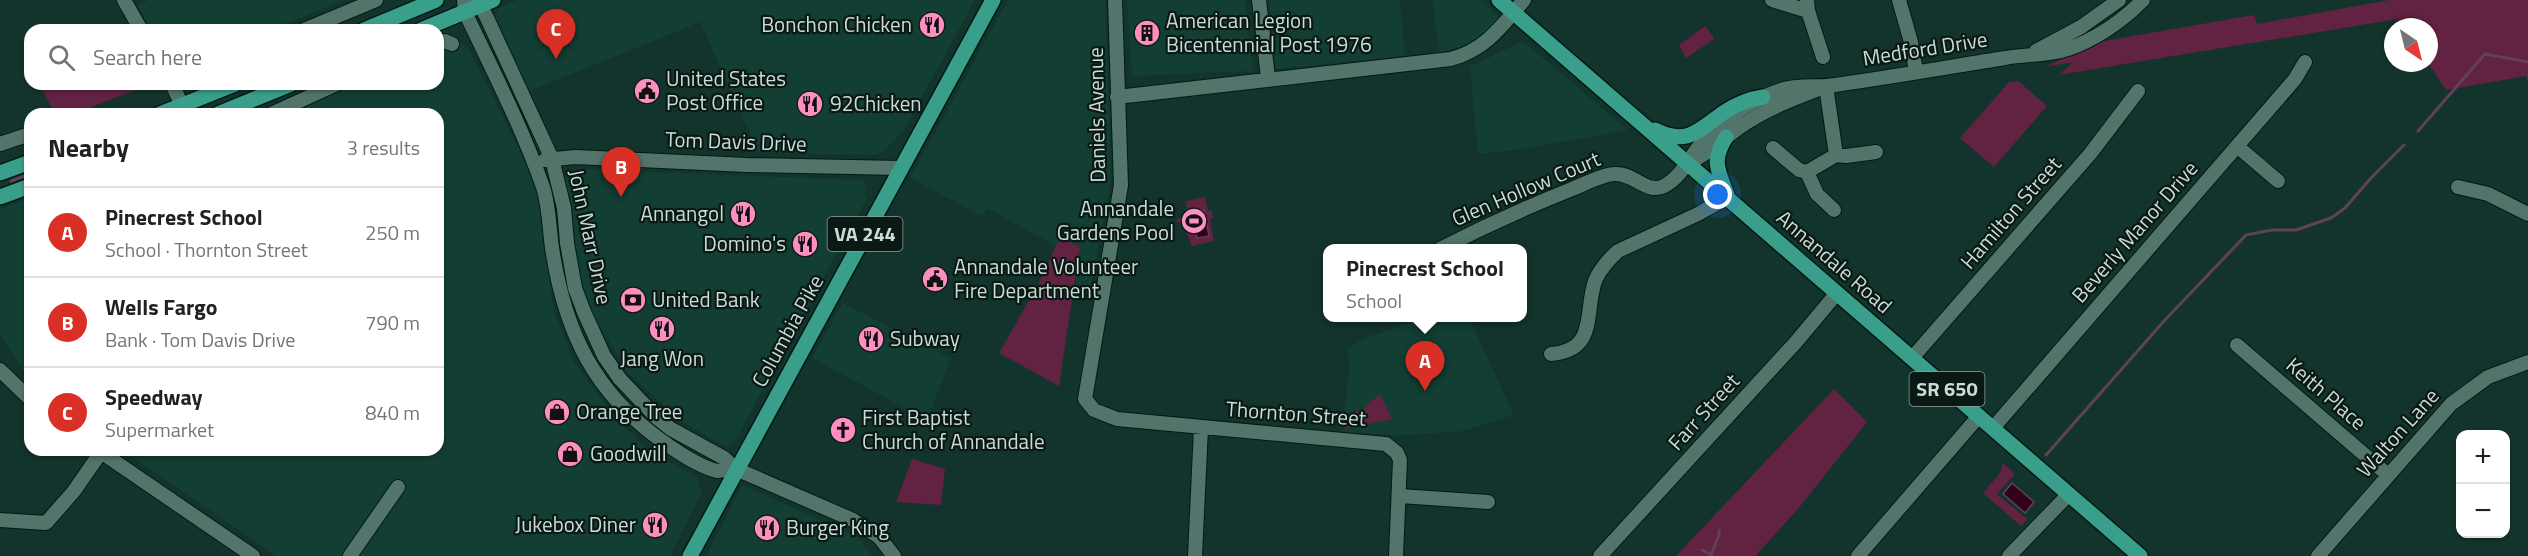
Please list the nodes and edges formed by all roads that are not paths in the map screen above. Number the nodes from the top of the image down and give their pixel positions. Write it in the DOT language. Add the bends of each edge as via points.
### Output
graph roads {
  1 [pos="124,0"];
  2 [pos="376,0"];
  3 [pos="436,0"];
  4 [pos="993,0"];
  5 [pos="1115,0"];
  6 [pos="1260,0"];
  7 [pos="1499,0"];
  8 [pos="1772,0"];
  9 [pos="1899,0"];
  10 [pos="2119,0"];
  11 [pos="2143,0"];
  12 [pos="475,3"];
  13 [pos="1519,6"];
  14 [pos="1807,6"];
  15 [pos="138,24"];
  16 [pos="318,24"];
  17 [pos="378,24"];
  18 [pos="433,24"];
  19 [pos="2031,53"];
  20 [pos="1823,57"];
  21 [pos="2305,62"];
  22 [pos="1916,72"];
  23 [pos="1268,78"];
  24 [pos="1826,86"];
  25 [pos="175,90"];
  26 [pos="223,90"];
  27 [pos="276,90"];
  28 [pos="324,90"];
  29 [pos="2138,91"];
  30 [pos="1117,97"];
  31 [pos="1763,97"];
  32 [pos="183,108"];
  33 [pos="188,108"];
  34 [pos="233,108"];
  35 [pos="283,108"];
  36 [pos="1639,122"];
  37 [pos="24,136"];
  38 [pos="1726,136"];
  39 [pos="0,144"];
  40 [pos="2238,146"];
  41 [pos="1773,148"];
  42 [pos="1876,152"];
  43 [pos="1836,155"];
  44 [pos="552,159"];
  45 [pos="534,163"];
  46 [pos="1688,163"];
  47 [pos="24,164"];
  48 [pos="901,168"];
  49 [pos="0,172"];
  50 [pos="1807,172"];
  51 [pos="2278,181"];
  52 [pos="2458,187"];
  53 [pos="24,188"];
  54 [pos="0,197"];
  55 [pos="1728,197"];
  56 [pos="1834,210"];
  57 [pos="2528,214"];
  58 [pos="1450,244"];
  59 [pos="1837,293"];
  60 [pos="2237,345"];
  61 [pos="1551,354"];
  62 [pos="1912,358"];
  63 [pos="2528,362"];
  64 [pos="0,372"];
  65 [pos="24,394"];
  66 [pos="1089,405"];
  67 [pos="1979,416"];
  68 [pos="1201,428"];
  69 [pos="1993,428"];
  70 [pos="97,456"];
  71 [pos="107,456"];
  72 [pos="736,469"];
  73 [pos="2388,475"];
  74 [pos="398,487"];
  75 [pos="2069,494"];
  76 [pos="1400,496"];
  77 [pos="1488,501"];
  78 [pos="0,520"];
  79 [pos="253,556"];
  80 [pos="350,556"];
  81 [pos="690,556"];
  82 [pos="894,556"];
  83 [pos="1195,556"];
  84 [pos="1396,556"];
  85 [pos="1600,556"];
  86 [pos="1858,556"];
  87 [pos="2009,556"];
  88 [pos="2140,556"];
  89 [pos="2318,556"];
  1 -- 15 [label="street"];
  2 -- 16 [label="street"];
  3 -- 17 [label="main road"];
  4 -- 48 [label="main road, Columbia Pike / VA 244"];
  5 -- 30 [label="street, Daniels Avenue"];
  6 -- 23 [label="street"];
  7 -- 13 [label="main road, Annandale Road / SR 650"];
  8 -- 14 [label="street"];
  9 -- 22 [label="street"];
  10 -- 19 [label="street, Medford Drive" via="2081,27"];
  11 -- 19 [label="street, Medford Drive" via="2114,25 2082,43 2065,50"];
  12 -- 18 [label="main road"];
  12 -- 44 [label="street, John Marr Drive"];
  12 -- 45 [label="street, John Marr Drive"];
  13 -- 23 [label="street" via="1487,42 1465,55 1403,66"];
  13 -- 36 [label="main road, Annandale Road / SR 650"];
  14 -- 20 [label="street"];
  19 -- 22 [label="street, Medford Drive"];
  21 -- 40 [label="street, Beverly Manor Drive"];
  22 -- 24 [label="street, Medford Drive"];
  23 -- 30 [label="street"];
  24 -- 31 [label="street, Medford Drive" via="1798,85"];
  24 -- 38 [label="street, Medford Drive" via="1779,104"];
  24 -- 43 [label="street"];
  25 -- 32 [label="street"];
  26 -- 33 [label="main road"];
  27 -- 34 [label="main road"];
  28 -- 35 [label="street"];
  29 -- 62 [label="street, Hamilton Street" via="2091,154"];
  30 -- 66 [label="street, Daniels Avenue" via="1121,185 1088,375 1085,399"];
  31 -- 36 [label="main road" via="1742,103 1697,133 1680,138"];
  31 -- 46 [label="street, Medford Drive" via="1720,126"];
  36 -- 46 [label="main road, Annandale Road / SR 650"];
  37 -- 39 [label="street"];
  38 -- 46 [label="street, Medford Drive" via="1702,157"];
  38 -- 55 [label="main road" via="1716,164"];
  40 -- 51 [label="street"];
  40 -- 69 [label="street, Beverly Manor Drive"];
  41 -- 50 [label="street"];
  42 -- 43 [label="street"];
  43 -- 50 [label="street"];
  44 -- 45 [label="street, Tom Davis Drive"];
  44 -- 48 [label="street, Tom Davis Drive"];
  44 -- 72 [label="street, John Marr Drive" via="564,208 575,288 604,356 657,418"];
  45 -- 72 [label="street, John Marr Drive" via="544,191 560,296 586,360 614,398 664,442 718,471"];
  46 -- 55 [label="main road, Annandale Road / SR 650"];
  46 -- 58 [label="street, Glen Hollow Court" via="1672,181 1657,189 1632,176 1613,174 1512,213"];
  47 -- 49 [label="main road"];
  48 -- 72 [label="main road, Columbia Pike / VA 244"];
  50 -- 56 [label="street" via="1817,194"];
  52 -- 57 [label="street" via="2488,194"];
  53 -- 54 [label="main road"];
  55 -- 59 [label="main road, Annandale Road / SR 650"];
  55 -- 61 [label="street" via="1618,251 1596,280 1583,338 1569,350"];
  59 -- 62 [label="main road, Annandale Road / SR 650"];
  59 -- 85 [label="street, Farr Street"];
  60 -- 73 [label="street, Keith Place"];
  62 -- 67 [label="main road, Annandale Road / SR 650"];
  63 -- 73 [label="street, Walton Lane" via="2496,372 2465,392"];
  64 -- 65 [label="street"];
  66 -- 68 [label="street, Thornton Street" via="1117,419"];
  67 -- 69 [label="main road, Annandale Road / SR 650"];
  67 -- 86 [label="street"];
  68 -- 76 [label="street, Thornton Street" via="1386,444 1400,460"];
  68 -- 83 [label="street"];
  69 -- 75 [label="main road, Annandale Road / SR 650"];
  70 -- 78 [label="street" via="46,523"];
  71 -- 79 [label="street"];
  72 -- 81 [label="main road, Columbia Pike / VA 244"];
  72 -- 82 [label="street" via="853,520 879,537"];
  73 -- 89 [label="street, Walton Lane"];
  74 -- 80 [label="street"];
  75 -- 87 [label="street"];
  75 -- 88 [label="main road, Annandale Road / SR 650"];
  76 -- 77 [label="street"];
  76 -- 84 [label="street, Thornton Street"];
}
